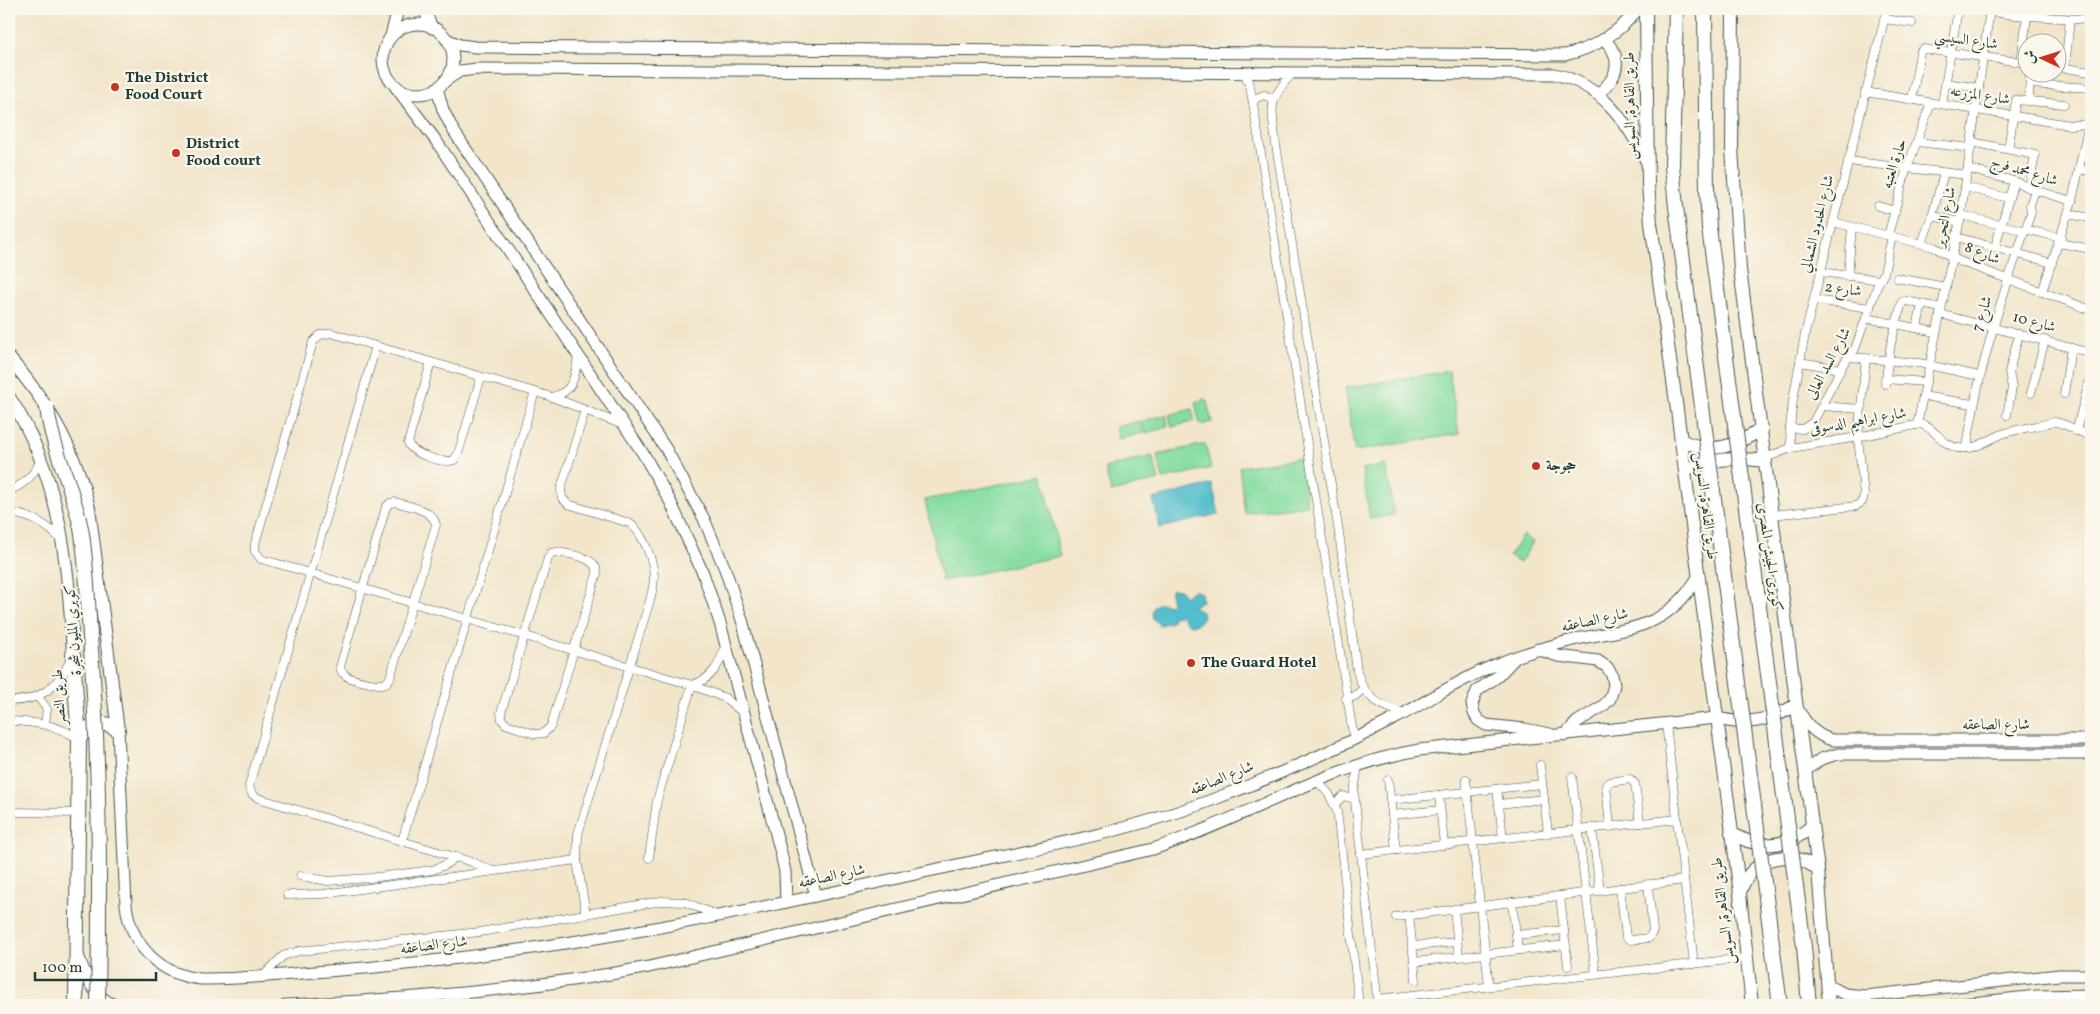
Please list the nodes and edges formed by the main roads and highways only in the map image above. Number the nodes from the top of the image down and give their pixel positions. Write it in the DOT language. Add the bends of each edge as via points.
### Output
graph roads {
  1 [pos="1646,9"];
  2 [pos="1676,9"];
  3 [pos="1705,9"];
  4 [pos="1733,9"];
  5 [pos="9,358"];
  6 [pos="9,397"];
  7 [pos="47,407"];
  8 [pos="1762,429"];
  9 [pos="1680,440"];
  10 [pos="1766,460"];
  11 [pos="1685,470"];
  12 [pos="73,655"];
  13 [pos="1796,705"];
  14 [pos="1716,718"];
  15 [pos="118,730"];
  16 [pos="79,739"];
  17 [pos="1812,826"];
  18 [pos="1731,833"];
  19 [pos="1818,870"];
  20 [pos="1740,894"];
  21 [pos="76,1005"];
  22 [pos="98,1005"];
  23 [pos="1752,1005"];
  24 [pos="1780,1005"];
  25 [pos="1809,1005"];
  26 [pos="1829,1005"];
  1 -- 9 [label="main road, طريق القاهرة, السويس" via="1651,223"];
  2 -- 24 [label="highway, bridge" via="1672,166 1676,207"];
  3 -- 25 [label="highway, كوبرى الجيش المصرى, bridge" via="1709,228"];
  4 -- 8 [label="main road" via="1732,149 1736,229"];
  5 -- 7 [label="main road"];
  6 -- 12 [label="main road, طريق النصر" via="41,460 54,501 64,543"];
  7 -- 15 [label="main road" via="74,457 89,508"];
  7 -- 22 [label="highway, كوبري المليون شجرة, bridge" via="50,427 79,517 86,570 98,763"];
  8 -- 9 [label="main road" via="1722,448 1696,446"];
  8 -- 10 [label="main road"];
  9 -- 11 [label="main road, طريق القاهرة, السويس"];
  10 -- 11 [label="main road" via="1723,458"];
  10 -- 13 [label="main road"];
  11 -- 14 [label="main road, طريق القاهرة, السويس"];
  12 -- 16 [label="highway, طريق النصر"];
  13 -- 14 [label="main road" via="1775,716 1753,722"];
  13 -- 17 [label="main road"];
  14 -- 18 [label="main road, طريق القاهرة, السويس"];
  15 -- 16 [label="highway" via="100,723 88,728"];
  16 -- 21 [label="highway, طريق النصر"];
  17 -- 18 [label="main road" via="1790,841 1773,845 1747,841"];
  17 -- 19 [label="main road"];
  18 -- 20 [label="main road, طريق القاهرة, السويس"];
  19 -- 20 [label="main road" via="1797,858 1772,858 1751,872"];
  19 -- 26 [label="main road"];
  20 -- 23 [label="main road, طريق القاهرة, السويس"];
}
